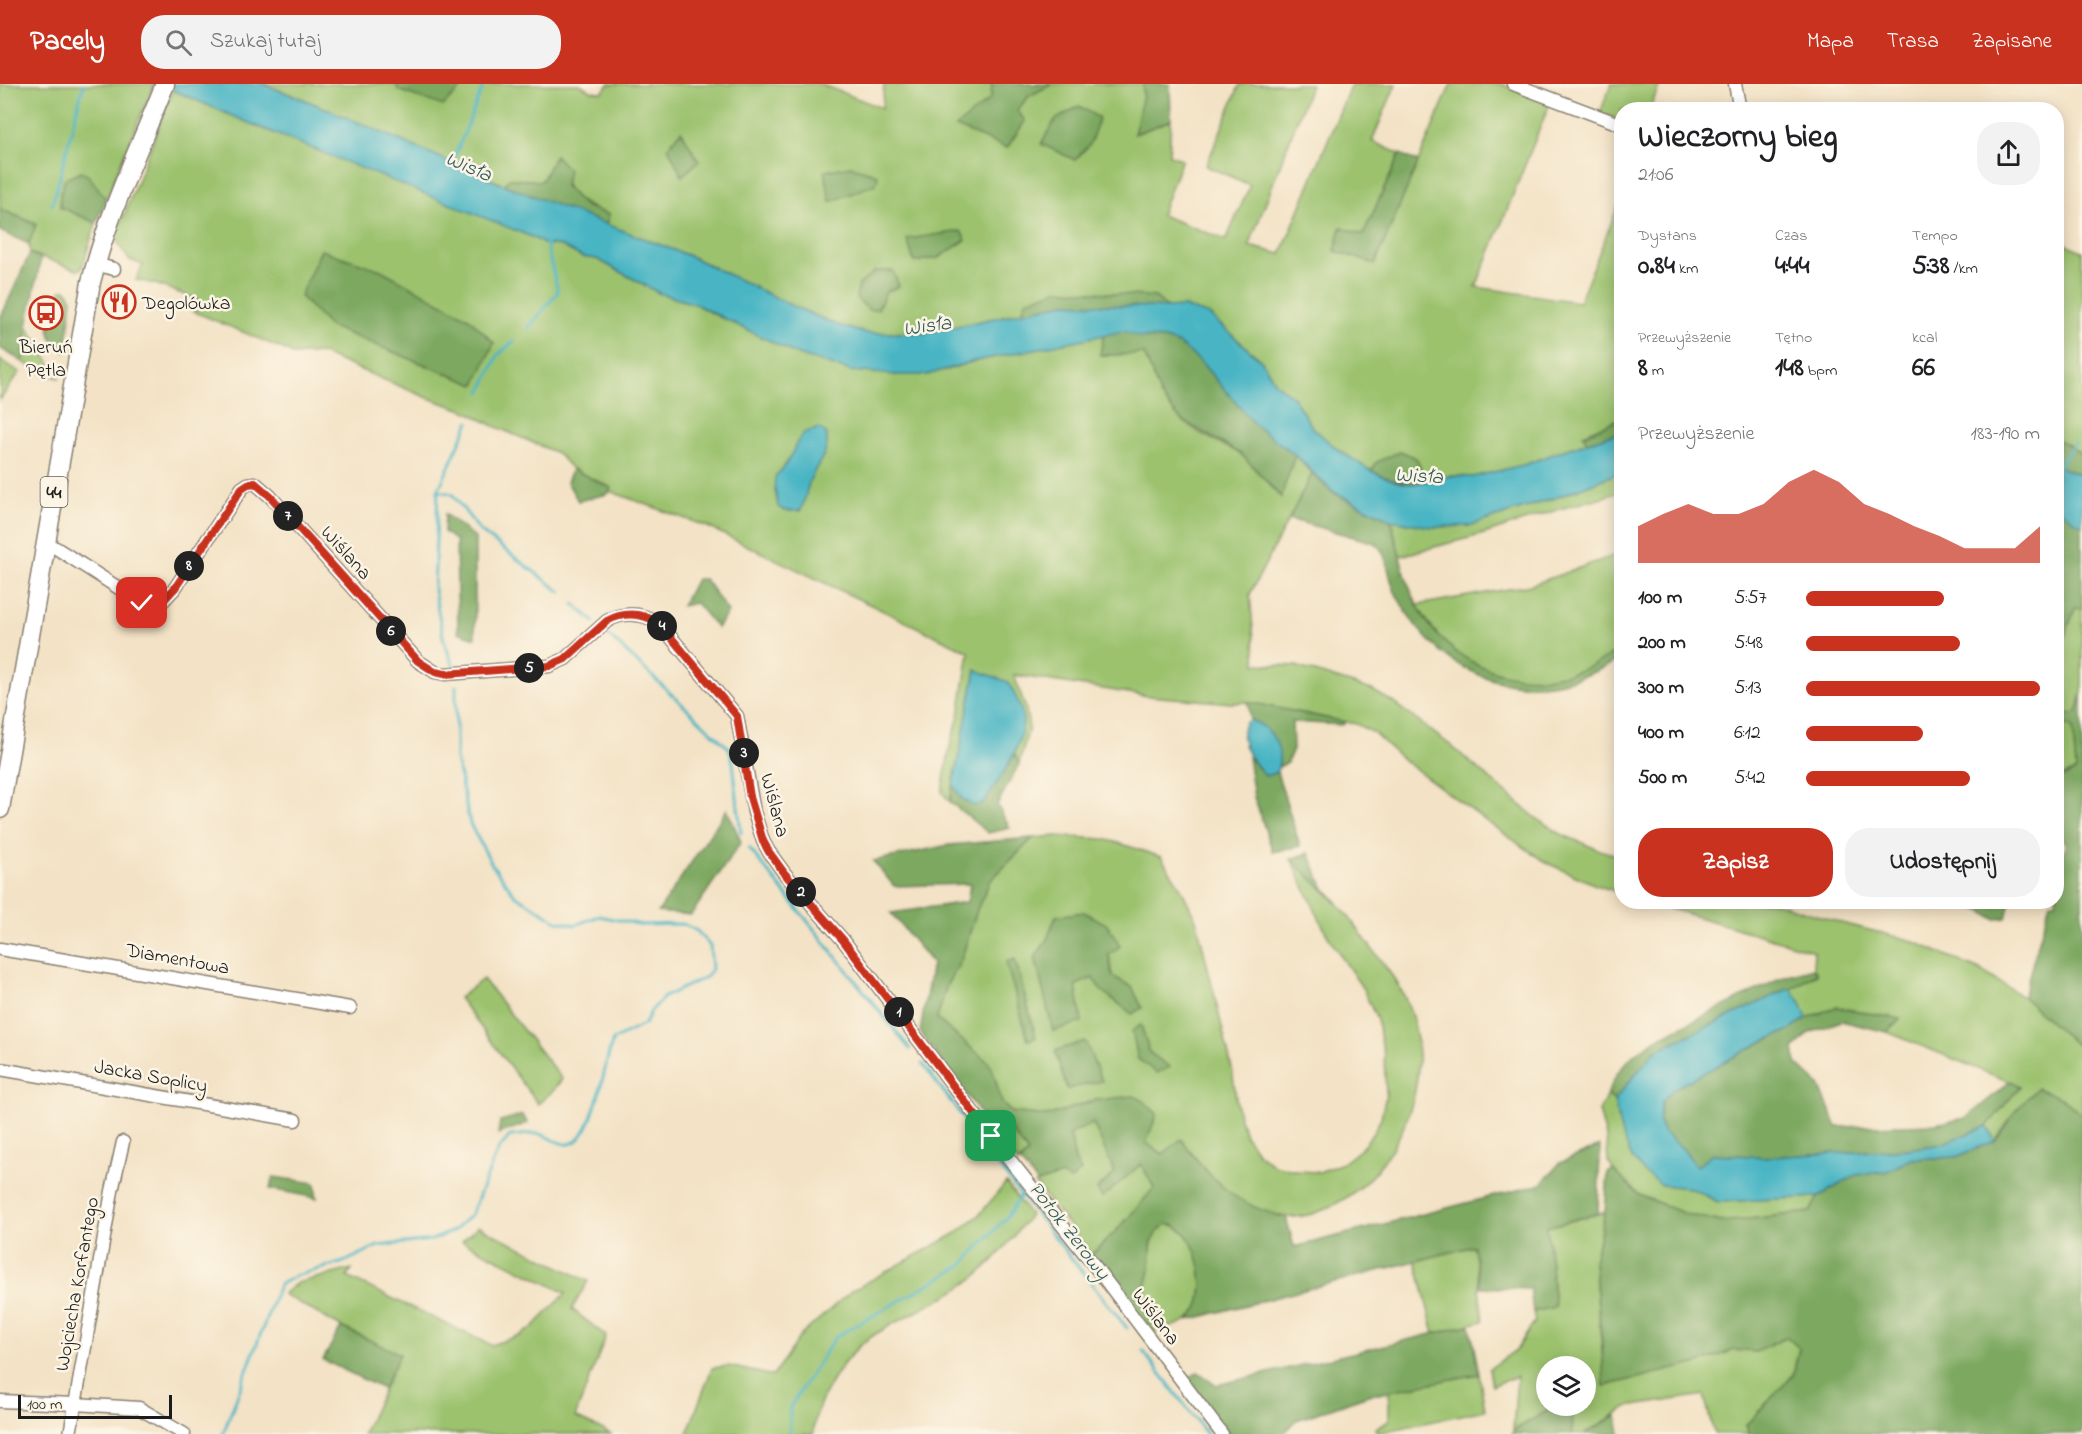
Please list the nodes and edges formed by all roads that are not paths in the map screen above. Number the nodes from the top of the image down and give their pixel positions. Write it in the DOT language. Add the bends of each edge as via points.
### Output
graph roads {
  1 [pos="165,84"];
  2 [pos="1513,84"];
  3 [pos="1735,84"];
  4 [pos="1738,102"];
  5 [pos="1614,122"];
  6 [pos="95,264"];
  7 [pos="114,269"];
  8 [pos="45,546"];
  9 [pos="4,759"];
  10 [pos="0,809"];
  11 [pos="0,949"];
  12 [pos="350,1008"];
  13 [pos="0,1069"];
  14 [pos="295,1120"];
  15 [pos="123,1142"];
  16 [pos="0,1401"];
  17 [pos="75,1404"];
  18 [pos="70,1434"];
  19 [pos="183,1434"];
  20 [pos="1222,1434"];
  1 -- 6 [label="main road, 44"];
  2 -- 5 [label="street"];
  3 -- 4 [label="street"];
  6 -- 7 [label="street"];
  6 -- 8 [label="main road, 44"];
  8 -- 9 [label="main road, 44"];
  8 -- 20 [label="street, Wiślana" via="56,548 150,607 158,606 175,588 242,488 255,483 418,661 435,672 549,666 565,659 613,617 641,615 659,623 737,716 750,797 769,852 843,940"];
  9 -- 10 [label="main road, 44"];
  11 -- 12 [label="street, Diamentowa"];
  13 -- 14 [label="street, Jacka Soplicy"];
  15 -- 17 [label="street, Wojciecha Korfantego"];
  16 -- 17 [label="street"];
  17 -- 18 [label="street, Wojciecha Korfantego"];
  17 -- 19 [label="street" via="139,1408"];
}
